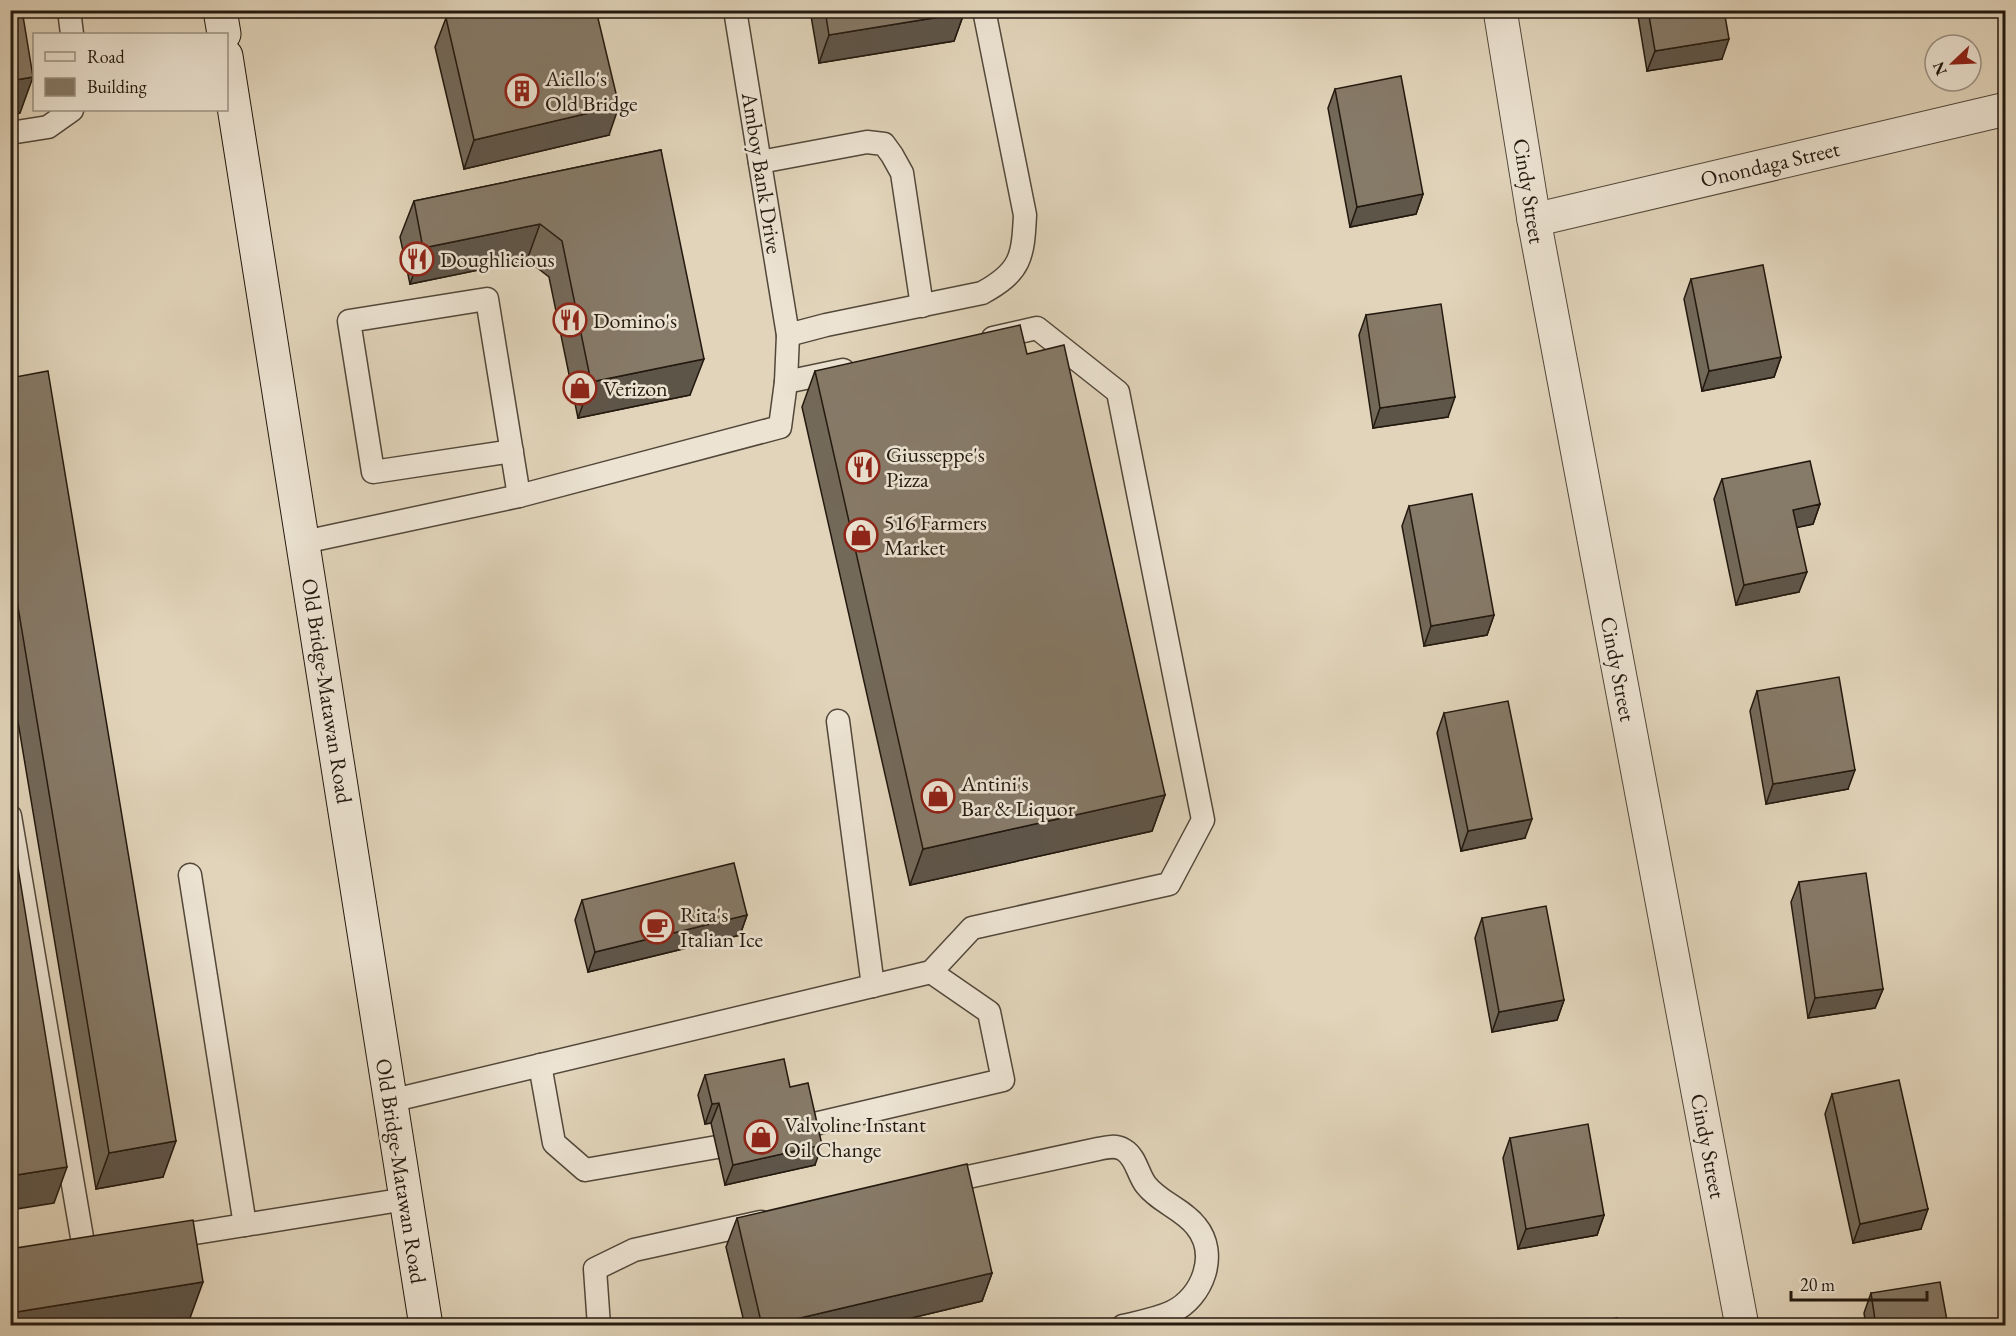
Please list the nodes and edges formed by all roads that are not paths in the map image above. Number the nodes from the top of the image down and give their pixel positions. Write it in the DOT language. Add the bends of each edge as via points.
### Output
graph roads {
  1 [pos="69,10"];
  2 [pos="220,10"];
  3 [pos="735,10"];
  4 [pos="984,10"];
  5 [pos="1500,10"];
  6 [pos="72,33"];
  7 [pos="223,33"];
  8 [pos="228,67"];
  9 [pos="2006,109"];
  10 [pos="71,111"];
  11 [pos="10,133"];
  12 [pos="760,162"];
  13 [pos="1533,220"];
  14 [pos="922,306"];
  15 [pos="788,335"];
  16 [pos="969,343"];
  17 [pos="866,365"];
  18 [pos="786,382"];
  19 [pos="512,451"];
  20 [pos="519,496"];
  21 [pos="304,542"];
  22 [pos="838,721"];
  23 [pos="10,816"];
  24 [pos="190,876"];
  25 [pos="931,972"];
  26 [pos="873,986"];
  27 [pos="540,1065"];
  28 [pos="390,1101"];
  29 [pos="806,1126"];
  30 [pos="717,1147"];
  31 [pos="924,1187"];
  32 [pos="406,1199"];
  33 [pos="785,1217"];
  34 [pos="245,1225"];
  35 [pos="138,1241"];
  36 [pos="84,1249"];
  37 [pos="426,1326"];
  38 [pos="600,1326"];
  39 [pos="1123,1326"];
  40 [pos="1742,1326"];
  1 -- 6 [label="lane"];
  2 -- 7 [label="street, Old Bridge-Matawan Road"];
  3 -- 12 [label="lane, Amboy Bank Drive"];
  4 -- 14 [label="lane" via="1025,215 1023,248 1002,282 982,293"];
  5 -- 13 [label="street, Cindy Street"];
  8 -- 21 [label="street, Old Bridge-Matawan Road"];
  9 -- 13 [label="street, Onondaga Street"];
  10 -- 11 [label="lane" via="48,127"];
  12 -- 14 [label="lane" via="867,142 884,144 902,173"];
  12 -- 15 [label="lane, Amboy Bank Drive"];
  13 -- 40 [label="street, Cindy Street"];
  14 -- 15 [label="lane"];
  15 -- 18 [label="lane, Amboy Bank Drive"];
  16 -- 25 [label="lane" via="1037,328 1118,392 1203,820 1169,884 972,928"];
  17 -- 18 [label="lane"];
  18 -- 20 [label="lane, Amboy Bank Drive" via="780,427"];
  19 -- 19 [label="lane" via="487,299 349,321 373,472"];
  19 -- 20 [label="lane"];
  20 -- 21 [label="lane"];
  21 -- 28 [label="street, Old Bridge-Matawan Road"];
  22 -- 26 [label="lane"];
  23 -- 36 [label="lane"];
  24 -- 34 [label="lane"];
  25 -- 26 [label="lane"];
  25 -- 29 [label="lane" via="989,1012 1003,1080"];
  26 -- 27 [label="lane"];
  27 -- 28 [label="lane"];
  27 -- 30 [label="lane" via="554,1143 585,1170"];
  28 -- 32 [label="street, Old Bridge-Matawan Road"];
  31 -- 39 [label="lane" via="1114,1146 1126,1150 1146,1185 1196,1226 1205,1245 1207,1264 1191,1300 1157,1318"];
  32 -- 34 [label="lane"];
  32 -- 37 [label="street, Old Bridge-Matawan Road"];
  33 -- 38 [label="lane" via="634,1250 595,1269"];
  34 -- 35 [label="lane"];
}
